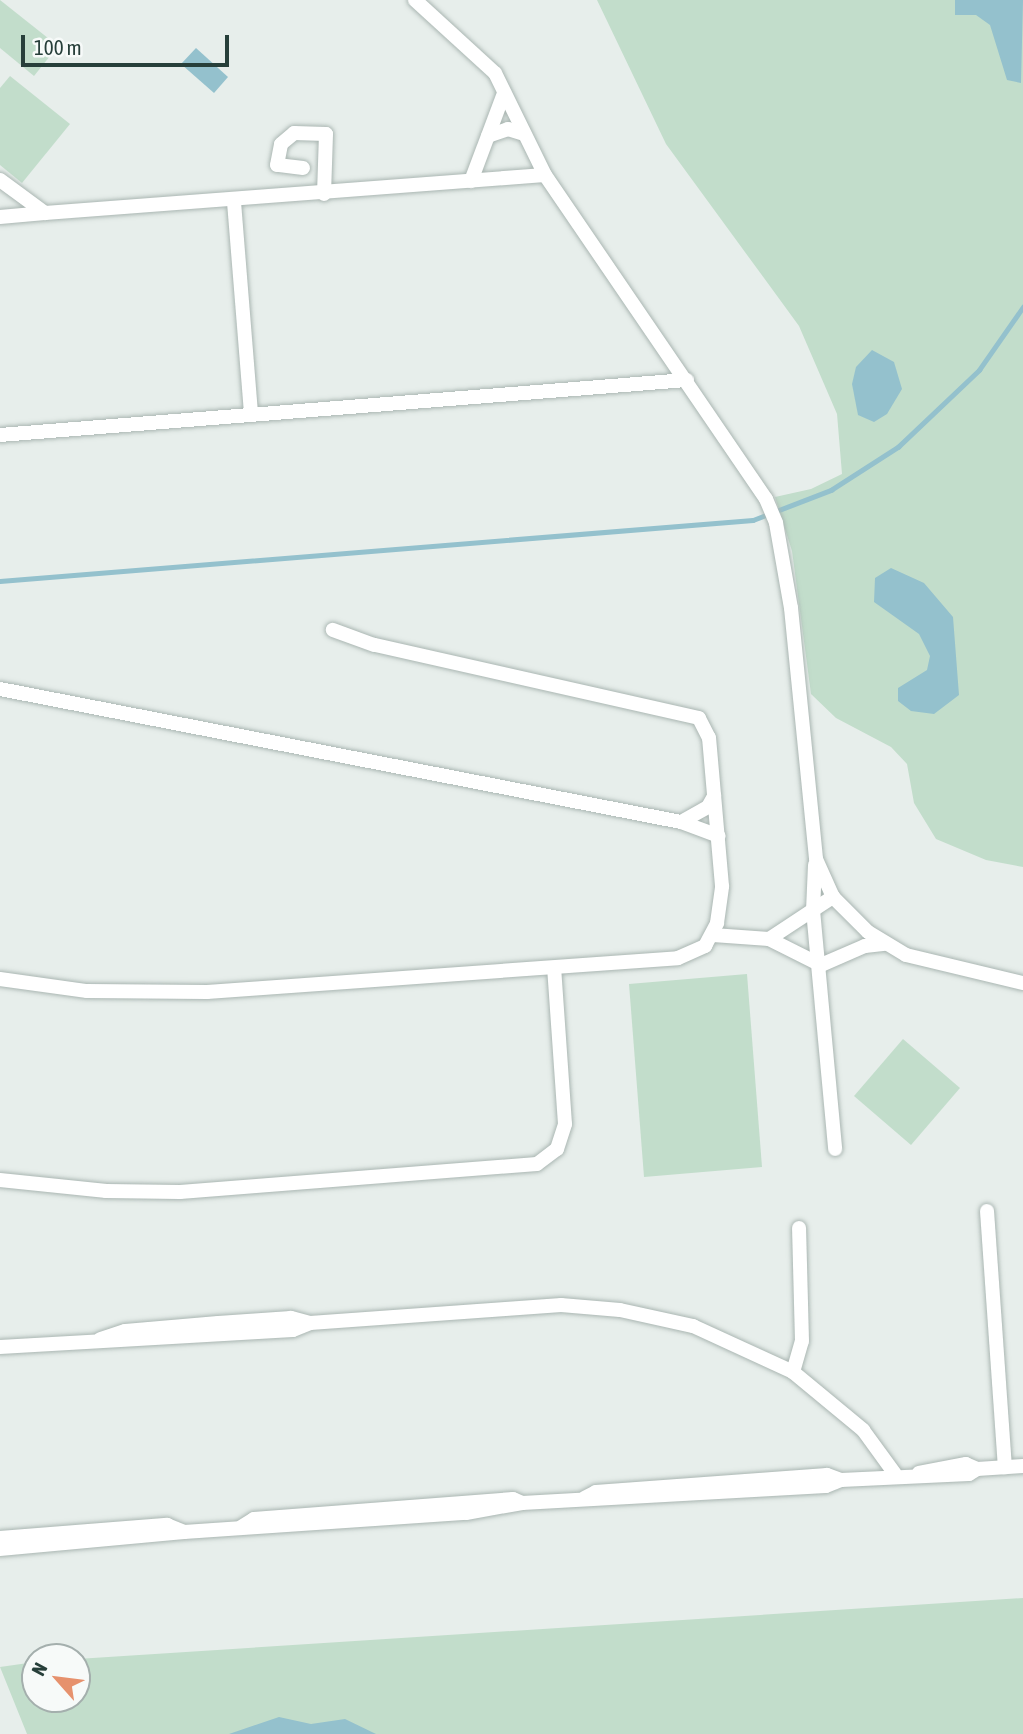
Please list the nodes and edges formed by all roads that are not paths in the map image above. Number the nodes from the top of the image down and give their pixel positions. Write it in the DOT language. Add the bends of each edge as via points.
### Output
graph roads {
  1 [pos="415,0"];
  2 [pos="504,93"];
  3 [pos="524,134"];
  4 [pos="488,136"];
  5 [pos="303,168"];
  6 [pos="545,175"];
  7 [pos="0,180"];
  8 [pos="471,181"];
  9 [pos="324,194"];
  10 [pos="234,202"];
  11 [pos="45,213"];
  12 [pos="0,217"];
  13 [pos="687,380"];
  14 [pos="251,413"];
  15 [pos="0,435"];
  16 [pos="333,630"];
  17 [pos="0,689"];
  18 [pos="714,796"];
  19 [pos="681,822"];
  20 [pos="719,836"];
  21 [pos="816,859"];
  22 [pos="833,897"];
  23 [pos="813,910"];
  24 [pos="713,935"];
  25 [pos="769,939"];
  26 [pos="885,944"];
  27 [pos="821,965"];
  28 [pos="554,968"];
  29 [pos="0,979"];
  30 [pos="1023,983"];
  31 [pos="835,1149"];
  32 [pos="0,1180"];
  33 [pos="986,1211"];
  34 [pos="799,1228"];
  35 [pos="0,1347"];
  36 [pos="793,1372"];
  37 [pos="1023,1466"];
  38 [pos="1005,1467"];
  39 [pos="895,1474"];
  40 [pos="0,1538"];
  41 [pos="43,1540"];
  42 [pos="0,1549"];
  1 -- 2 [label="street" via="484,58"];
  2 -- 3 [label="street"];
  2 -- 4 [label="street"];
  3 -- 4 [label="street" via="508,129"];
  3 -- 6 [label="street"];
  4 -- 8 [label="street"];
  5 -- 9 [label="street" via="277,165 285,139 307,131 326,134"];
  6 -- 8 [label="street"];
  6 -- 13 [label="street"];
  7 -- 11 [label="street"];
  8 -- 9 [label="street"];
  9 -- 10 [label="street"];
  10 -- 11 [label="street"];
  10 -- 14 [label="street"];
  11 -- 12 [label="street"];
  13 -- 14 [label="street"];
  13 -- 21 [label="street" via="766,499 776,523 791,608"];
  14 -- 15 [label="street"];
  16 -- 18 [label="street" via="374,645 695,715 709,738"];
  17 -- 19 [label="street"];
  18 -- 19 [label="street" via="708,807"];
  18 -- 20 [label="street"];
  19 -- 20 [label="street"];
  20 -- 24 [label="street" via="721,898"];
  21 -- 22 [label="street"];
  21 -- 23 [label="street"];
  22 -- 23 [label="street"];
  22 -- 26 [label="street"];
  23 -- 25 [label="street"];
  23 -- 27 [label="street"];
  24 -- 25 [label="street"];
  24 -- 28 [label="street" via="705,946 678,958"];
  25 -- 27 [label="street"];
  26 -- 27 [label="street" via="864,946"];
  26 -- 30 [label="street" via="937,966"];
  27 -- 31 [label="street"];
  28 -- 29 [label="street" via="170,994 88,991"];
  28 -- 32 [label="street" via="565,1124 556,1149 537,1164 180,1192 106,1191"];
  33 -- 38 [label="street"];
  34 -- 36 [label="street" via="802,1341"];
  35 -- 36 [label="street" via="100,1339 125,1331 293,1330 310,1323 584,1305 693,1326"];
  36 -- 39 [label="street" via="863,1430"];
  37 -- 38 [label="street"];
  38 -- 39 [label="street" via="977,1469 970,1474"];
  39 -- 41 [label="street" via="596,1492 584,1498 522,1503 513,1499 416,1512"];
  40 -- 41 [label="street"];
  41 -- 42 [label="street"];
}
